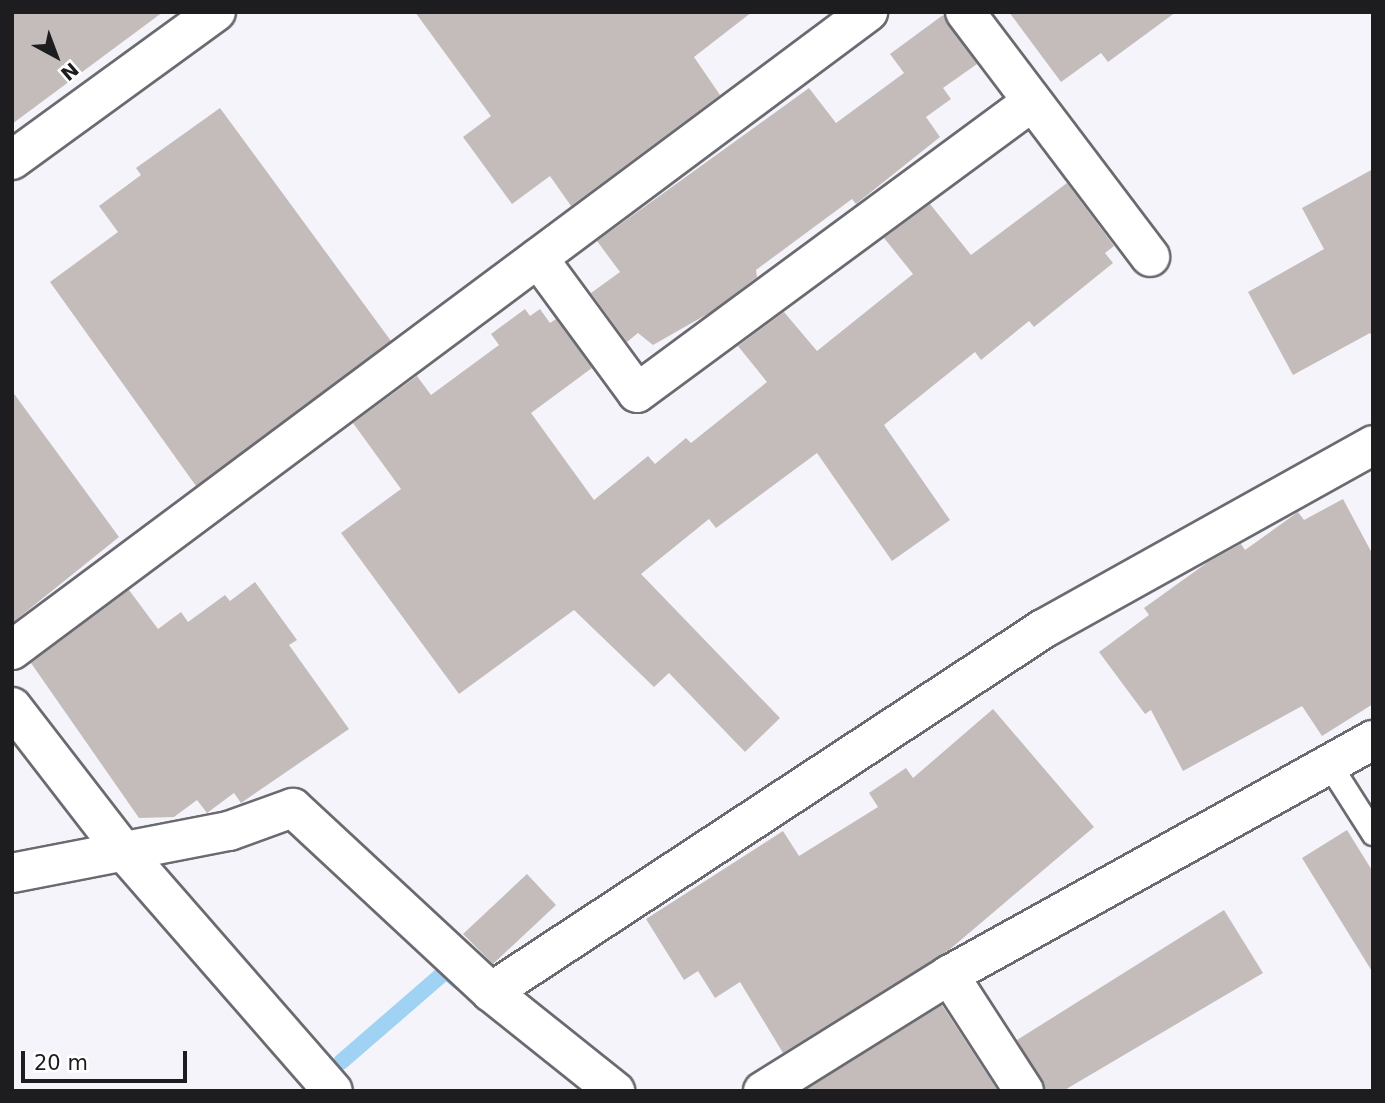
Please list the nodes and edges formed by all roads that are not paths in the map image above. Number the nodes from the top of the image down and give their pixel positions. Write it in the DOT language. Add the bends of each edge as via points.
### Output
graph roads {
  1 [pos="216,12"];
  2 [pos="868,12"];
  3 [pos="965,12"];
  4 [pos="1032,102"];
  5 [pos="12,160"];
  6 [pos="1150,257"];
  7 [pos="538,258"];
  8 [pos="1373,445"];
  9 [pos="12,650"];
  10 [pos="12,706"];
  11 [pos="1373,740"];
  12 [pos="1329,764"];
  13 [pos="1373,833"];
  14 [pos="121,848"];
  15 [pos="12,873"];
  16 [pos="949,975"];
  17 [pos="491,992"];
  18 [pos="333,1091"];
  19 [pos="615,1091"];
  20 [pos="762,1091"];
  21 [pos="1024,1091"];
  1 -- 5 [label="street"];
  2 -- 7 [label="street"];
  3 -- 4 [label="street"];
  4 -- 6 [label="street"];
  4 -- 7 [label="street" via="637,393"];
  7 -- 9 [label="street"];
  8 -- 17 [label="street" via="1043,629"];
  10 -- 14 [label="street"];
  11 -- 12 [label="street"];
  12 -- 13 [label="lane"];
  12 -- 16 [label="street"];
  14 -- 15 [label="street"];
  14 -- 17 [label="street" via="229,831 293,808"];
  14 -- 18 [label="street"];
  16 -- 20 [label="street"];
  16 -- 21 [label="street"];
  17 -- 19 [label="street"];
}
